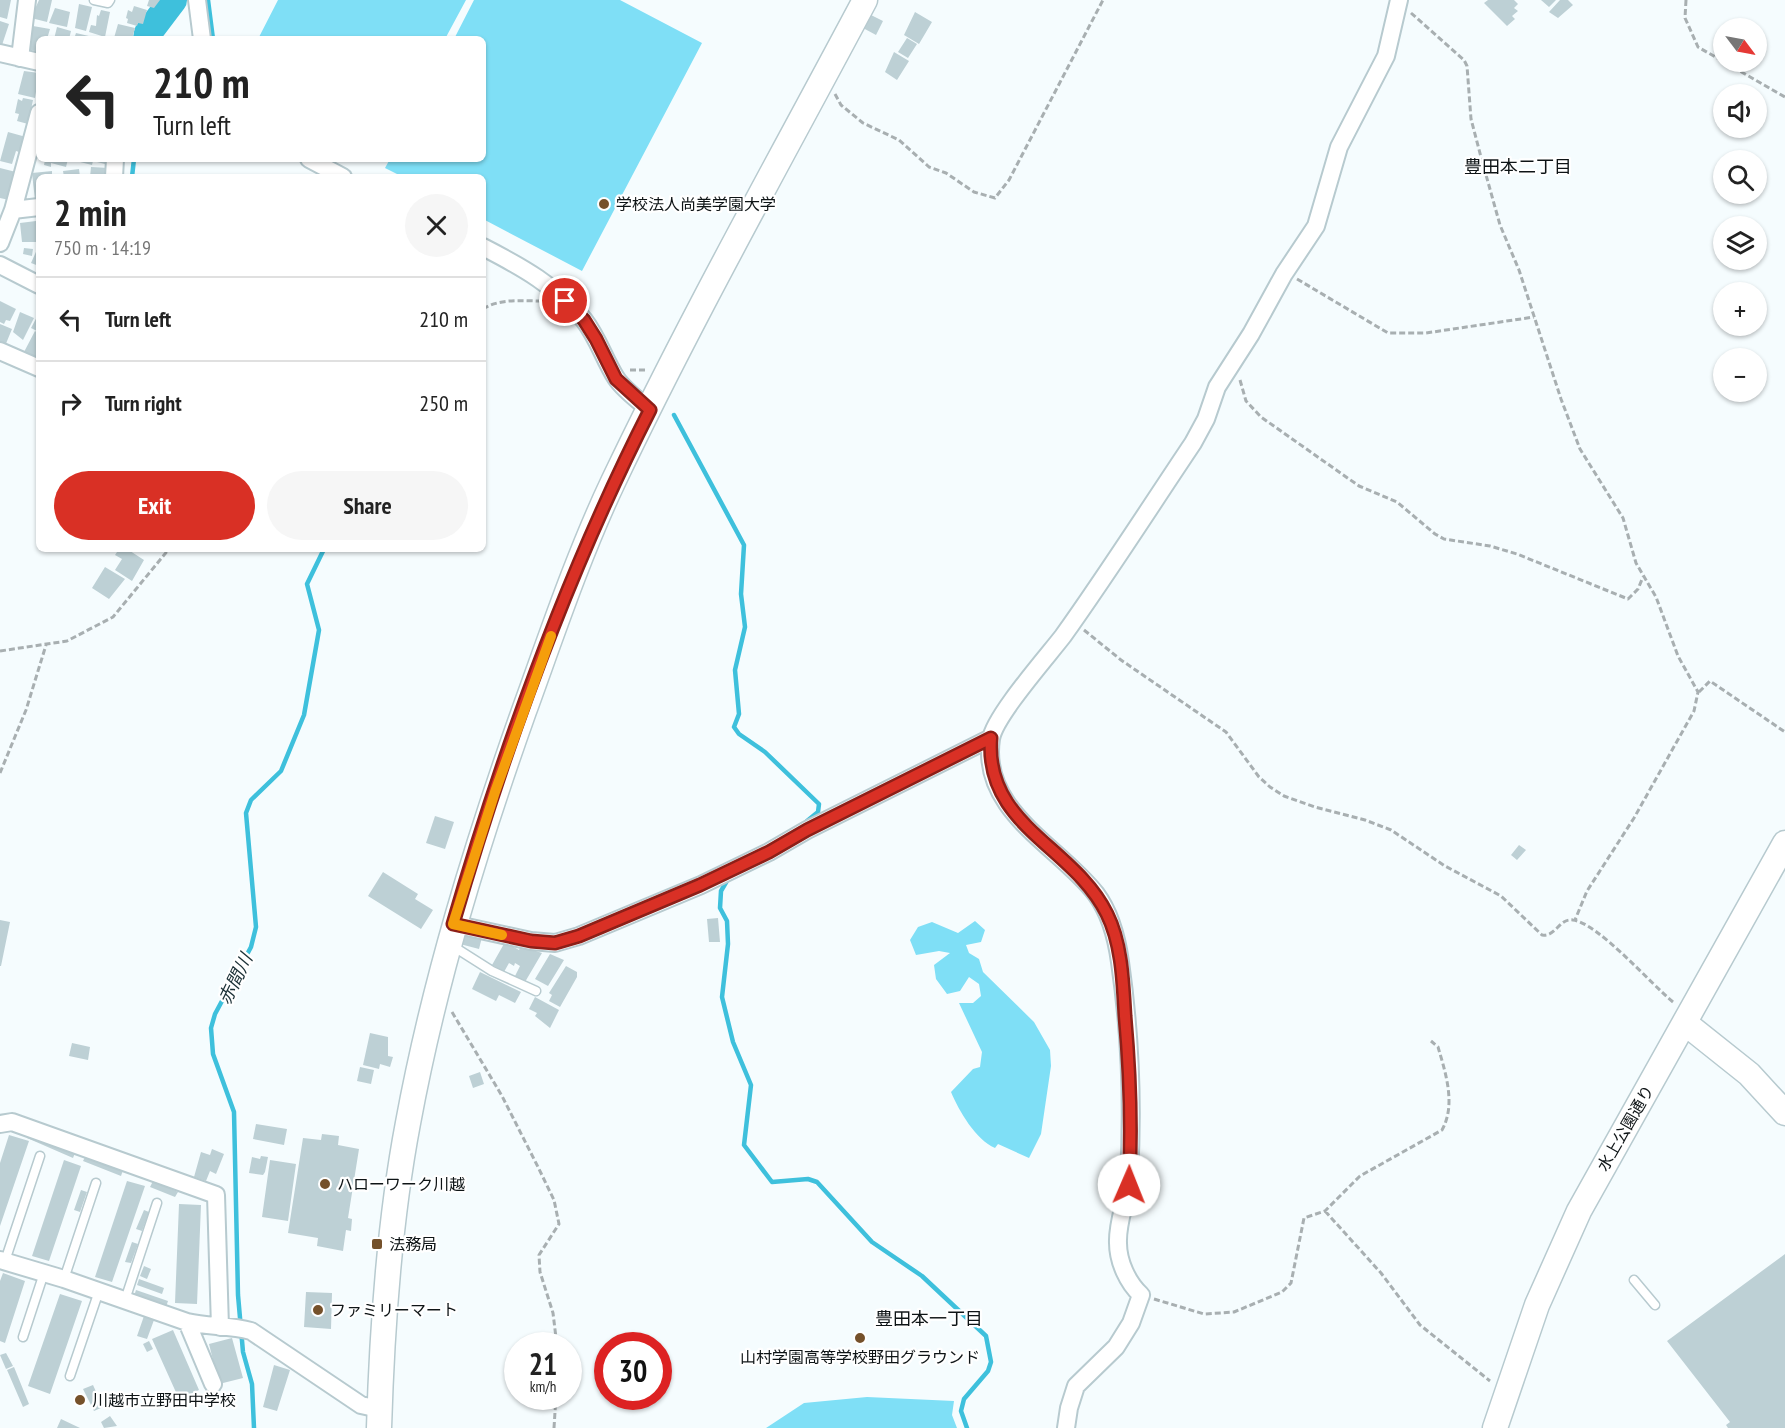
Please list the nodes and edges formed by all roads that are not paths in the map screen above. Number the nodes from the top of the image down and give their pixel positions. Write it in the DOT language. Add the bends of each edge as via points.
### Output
graph roads {
  1 [pos="27,0"];
  2 [pos="94,0"];
  3 [pos="110,0"];
  4 [pos="197,0"];
  5 [pos="865,0"];
  6 [pos="1399,2"];
  7 [pos="202,36"];
  8 [pos="0,53"];
  9 [pos="20,58"];
  10 [pos="36,62"];
  11 [pos="36,124"];
  12 [pos="315,162"];
  13 [pos="338,174"];
  14 [pos="36,207"];
  15 [pos="13,210"];
  16 [pos="0,243"];
  17 [pos="486,248"];
  18 [pos="0,265"];
  19 [pos="36,283"];
  20 [pos="0,351"];
  21 [pos="36,367"];
  22 [pos="650,410"];
  23 [pos="991,738"];
  24 [pos="1785,843"];
  25 [pos="451,933"];
  26 [pos="536,991"];
  27 [pos="1685,1023"];
  28 [pos="1785,1113"];
  29 [pos="0,1124"];
  30 [pos="40,1156"];
  31 [pos="96,1183"];
  32 [pos="157,1203"];
  33 [pos="2,1260"];
  34 [pos="44,1273"];
  35 [pos="64,1279"];
  36 [pos="1634,1280"];
  37 [pos="99,1291"];
  38 [pos="125,1300"];
  39 [pos="1655,1305"];
  40 [pos="187,1322"];
  41 [pos="235,1328"];
  42 [pos="23,1336"];
  43 [pos="69,1376"];
  44 [pos="213,1384"];
  45 [pos="379,1418"];
  46 [pos="1066,1428"];
  47 [pos="1495,1428"];
  1 -- 9 [label="street"];
  2 -- 3 [label="lane"];
  4 -- 7 [label="street"];
  5 -- 22 [label="street"];
  6 -- 23 [label="street" via="1386,56 1336,155 1316,226 1217,387 1193,442 1073,621 1009,705"];
  8 -- 9 [label="street"];
  9 -- 10 [label="street"];
  11 -- 15 [label="street"];
  12 -- 13 [label="street"];
  14 -- 15 [label="street"];
  15 -- 16 [label="street"];
  17 -- 22 [label="street" via="525,268 565,301 584,320 616,379"];
  18 -- 19 [label="street"];
  20 -- 21 [label="street"];
  22 -- 25 [label="street" via="613,482 568,590 495,792"];
  23 -- 25 [label="street" via="769,852 579,936 555,943"];
  23 -- 46 [label="street" via="993,774 1000,793 1014,813 1096,895 1108,915 1120,960 1130,1084 1129,1185 1118,1244 1128,1278 1141,1295 1131,1323 1116,1347 1076,1386"];
  24 -- 27 [label="street, 水上公園通り"];
  25 -- 26 [label="lane" via="492,971"];
  25 -- 45 [label="street" via="409,1118 398,1191"];
  27 -- 28 [label="street" via="1749,1074"];
  27 -- 47 [label="street, 水上公園通り" via="1579,1211 1537,1305"];
  29 -- 41 [label="street" via="12,1122 216,1195"];
  30 -- 33 [label="lane"];
  31 -- 35 [label="lane"];
  32 -- 38 [label="lane"];
  33 -- 34 [label="street"];
  34 -- 35 [label="street"];
  34 -- 42 [label="lane"];
  35 -- 37 [label="street"];
  36 -- 39 [label="lane"];
  37 -- 38 [label="street"];
  37 -- 43 [label="lane"];
  38 -- 40 [label="street"];
  40 -- 41 [label="street"];
  40 -- 44 [label="street"];
  41 -- 45 [label="street"];
}
